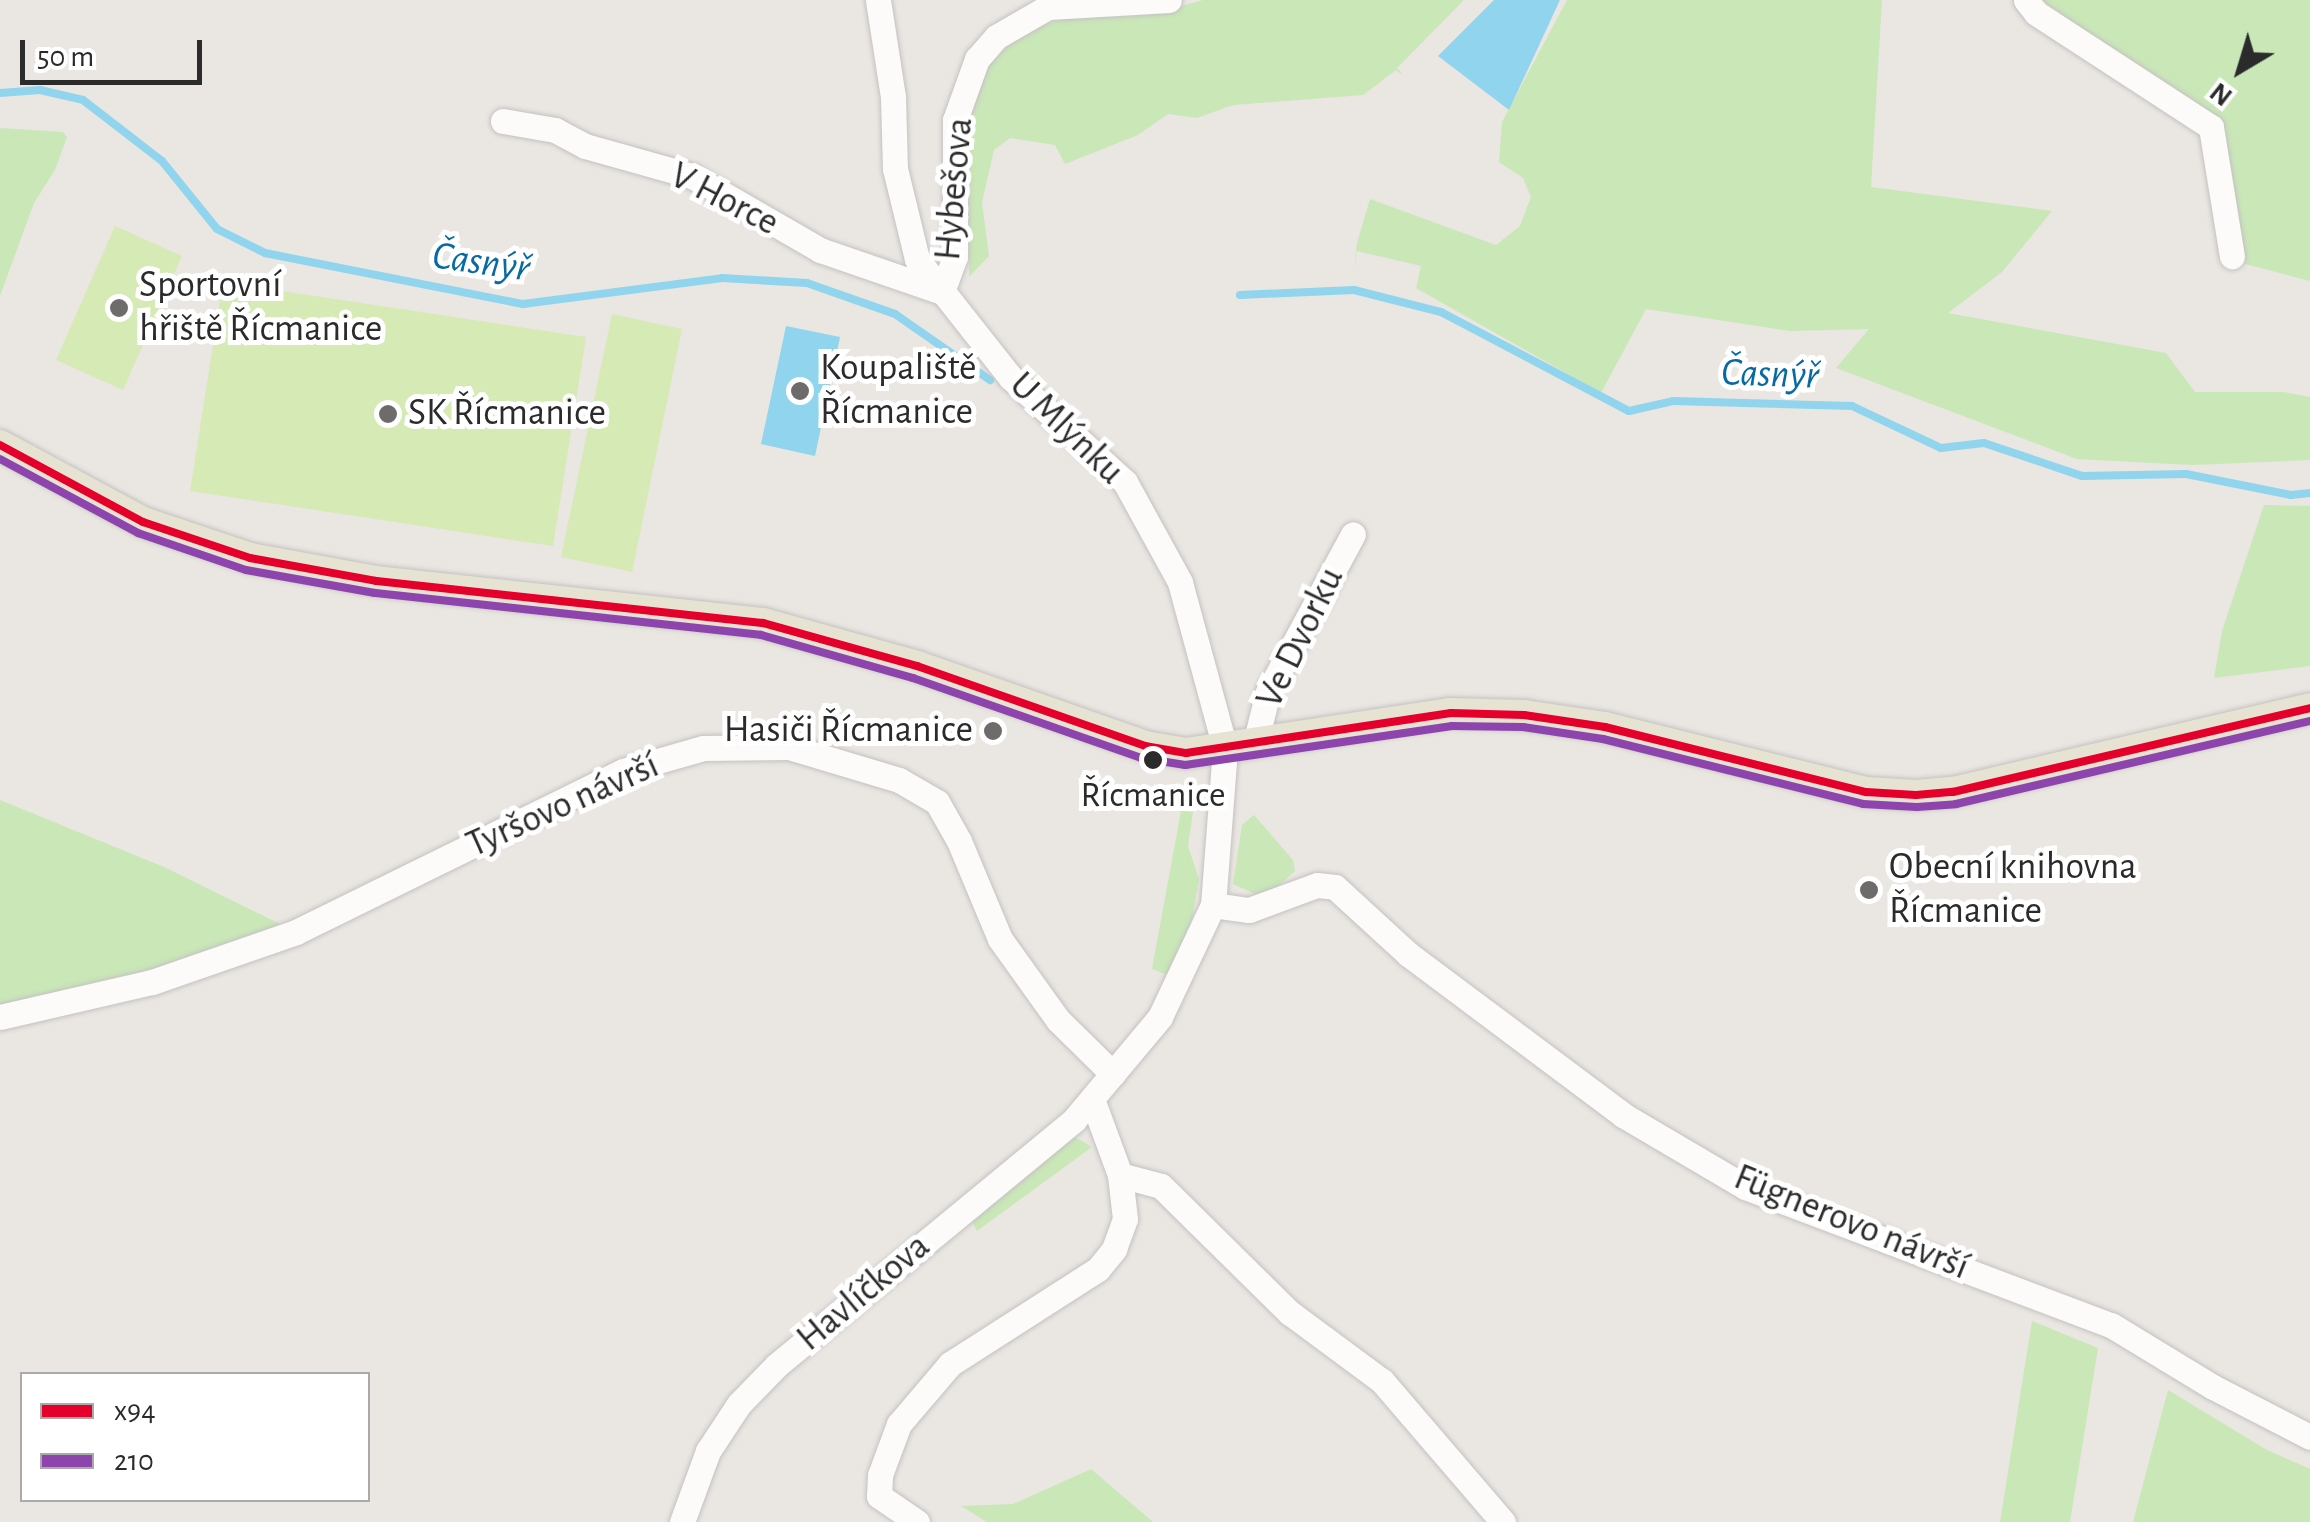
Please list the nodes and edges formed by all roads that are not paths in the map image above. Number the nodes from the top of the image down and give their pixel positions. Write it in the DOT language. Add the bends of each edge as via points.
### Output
graph roads {
  1 [pos="878,0"];
  2 [pos="1169,0"];
  3 [pos="2026,0"];
  4 [pos="503,121"];
  5 [pos="2232,256"];
  6 [pos="942,292"];
  7 [pos="0,445"];
  8 [pos="1353,534"];
  9 [pos="2310,708"];
  10 [pos="1256,744"];
  11 [pos="1225,748"];
  12 [pos="1213,904"];
  13 [pos="0,1017"];
  14 [pos="1113,1074"];
  15 [pos="1092,1099"];
  16 [pos="1120,1175"];
  17 [pos="2310,1437"];
  18 [pos="682,1522"];
  19 [pos="917,1522"];
  20 [pos="1503,1522"];
  1 -- 6 [label="street, U Mlýnku" via="904,214 917,258"];
  2 -- 6 [label="street, Hybešova" via="1048,7 996,37 977,59 956,120 955,257"];
  3 -- 5 [label="street" via="2212,126"];
  4 -- 6 [label="street, V Horce" via="555,130 586,146 692,176 820,250"];
  6 -- 11 [label="street, U Mlýnku" via="1011,378 1110,464 1134,496 1180,582"];
  7 -- 11 [label="main road" via="143,522 250,558 376,581 763,622 981,687 1144,746 1186,753"];
  8 -- 10 [label="street, Ve Dvorku" via="1268,692"];
  9 -- 10 [label="main road" via="1953,792 1916,795 1866,792 1605,726 1524,715 1451,713"];
  10 -- 11 [label="main road"];
  11 -- 12 [label="street, U Mlýnku"];
  12 -- 14 [label="street, Havlíčkova" via="1160,1017"];
  12 -- 17 [label="street, Fügnerovo návrší" via="1249,910 1316,885 1335,887 1408,954 1623,1115 1746,1187 2111,1325"];
  13 -- 14 [label="street, Tyršovo návrší" via="152,982 296,932 623,771 703,748 789,746 898,780 937,802 1000,938 1058,1020"];
  14 -- 15 [label="street, Havlíčkova"];
  15 -- 16 [label="street"];
  15 -- 18 [label="street, Havlíčkova" via="738,1404 708,1451"];
  16 -- 19 [label="street" via="1126,1220 1098,1269 950,1364 899,1424 879,1496"];
  16 -- 20 [label="street" via="1161,1186 1290,1312 1382,1381"];
}
